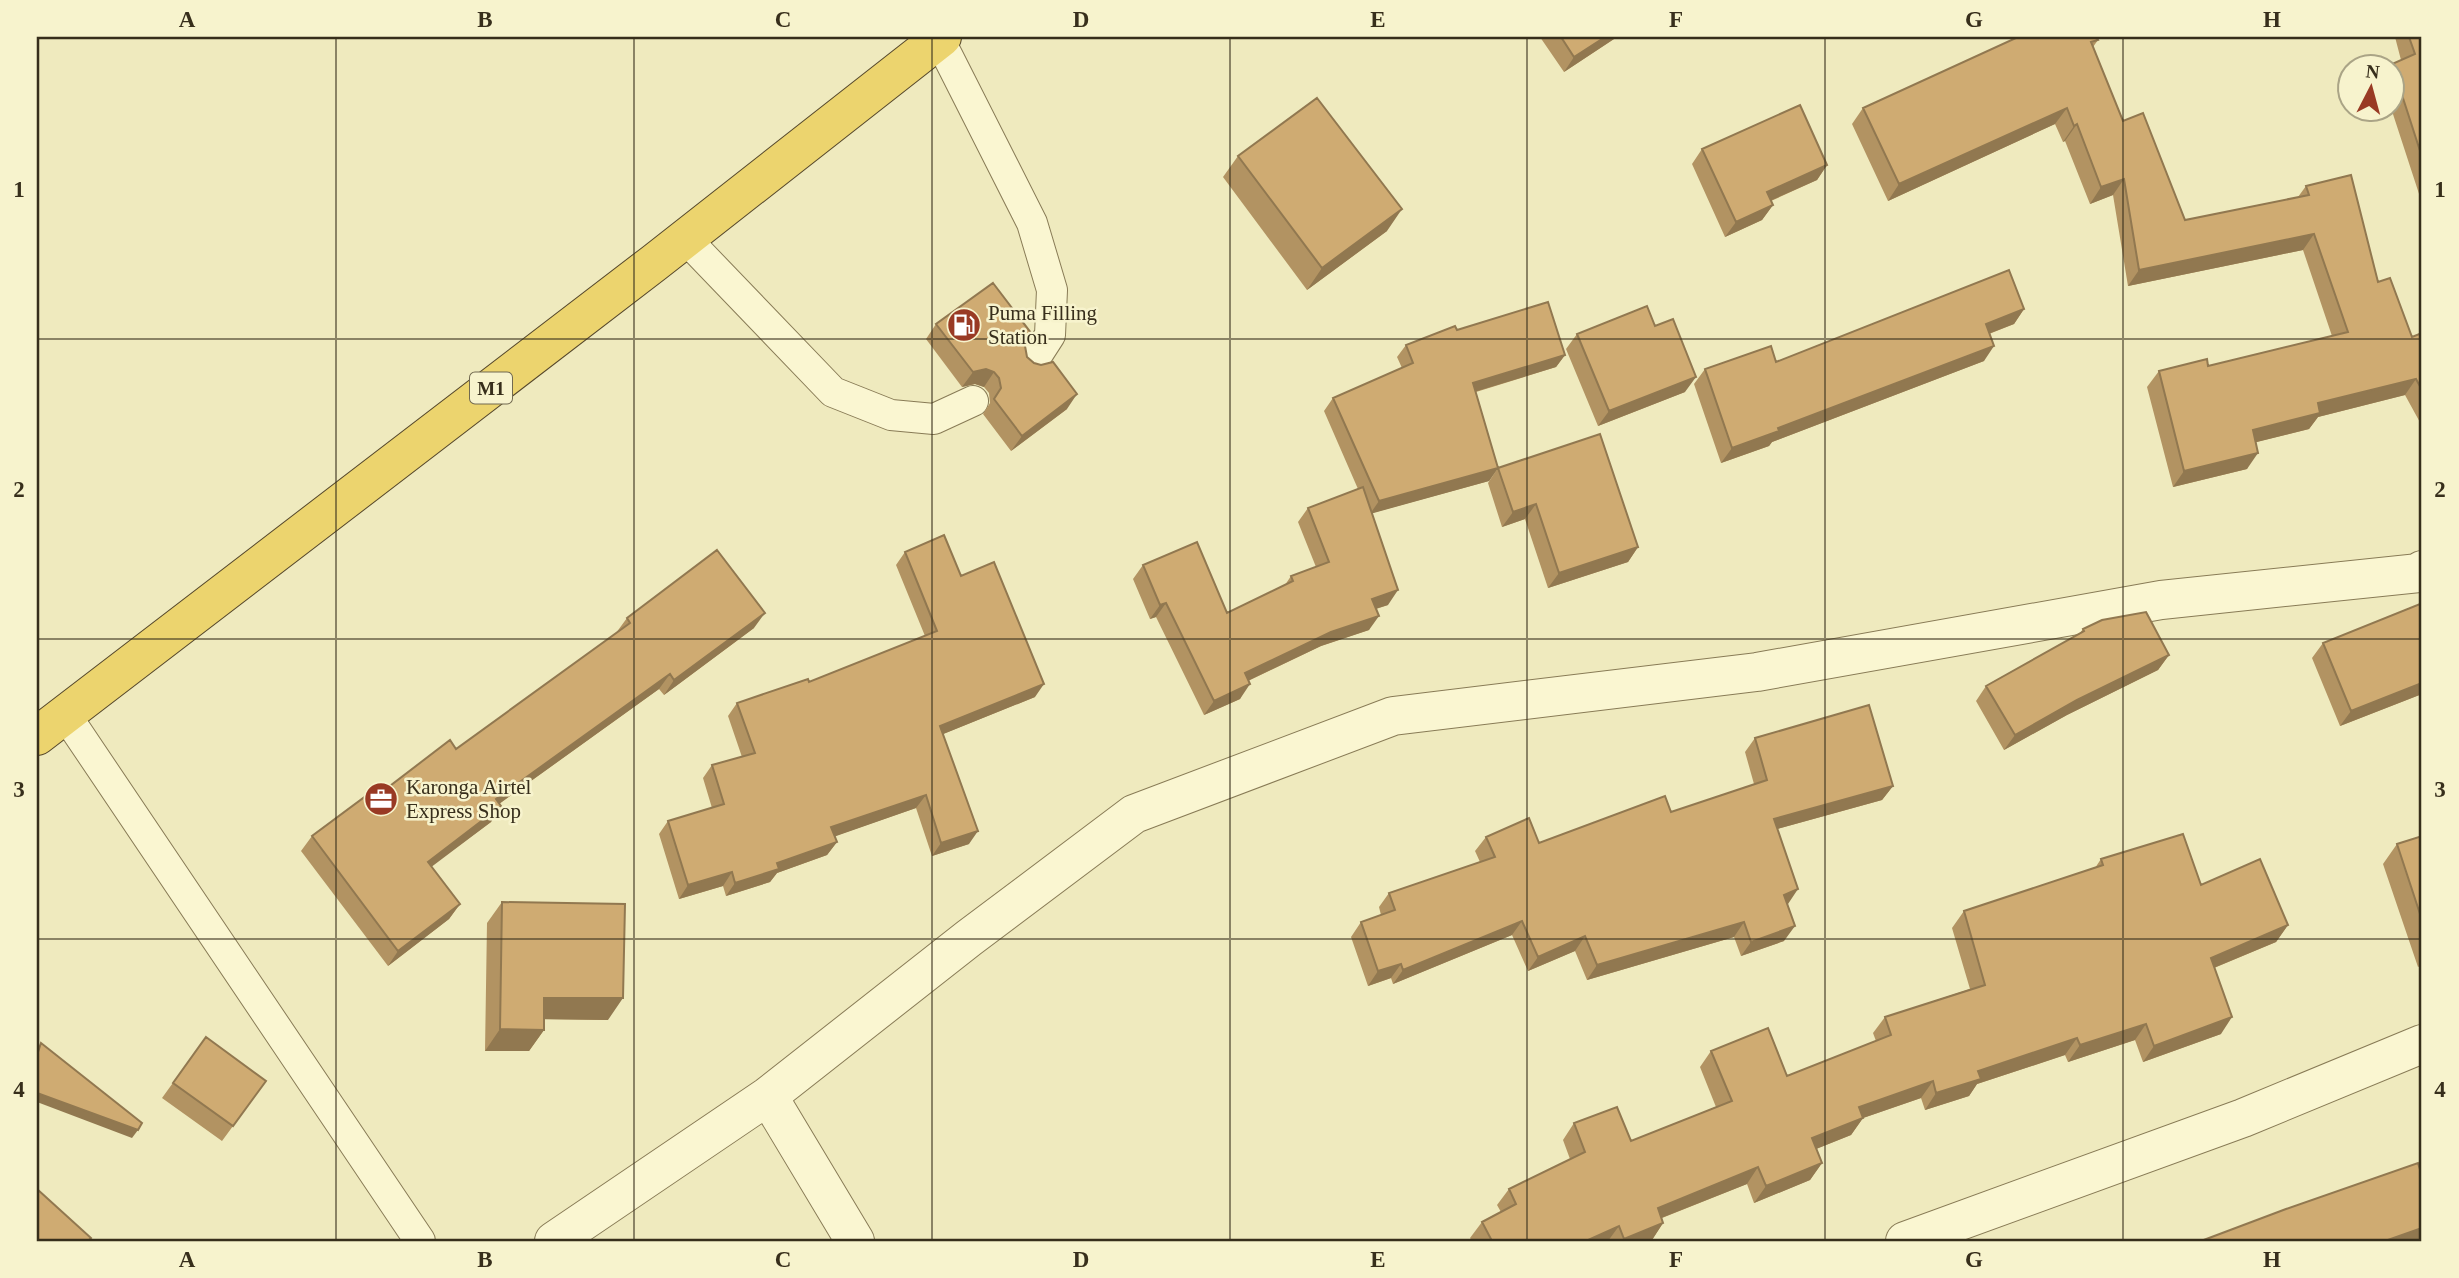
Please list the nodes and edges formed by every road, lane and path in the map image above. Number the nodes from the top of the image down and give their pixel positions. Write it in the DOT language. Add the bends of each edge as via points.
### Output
graph roads {
  1 [pos="940,38"];
  2 [pos="685,239"];
  3 [pos="1032,363"];
  4 [pos="973,401"];
  5 [pos="2422,570"];
  6 [pos="51,725"];
  7 [pos="2422,1044"];
  8 [pos="768,1096"];
  9 [pos="420,1241"];
  10 [pos="554,1241"];
  11 [pos="856,1241"];
  12 [pos="1905,1241"];
  1 -- 2 [label="highway, M1"];
  1 -- 3 [label="lane" via="1032,223 1052,289 1050,335"];
  2 -- 4 [label="lane" via="833,392 891,415 934,419"];
  2 -- 6 [label="highway, M1"];
  5 -- 8 [label="street" via="2161,600 1757,672 1393,716 1135,814"];
  6 -- 9 [label="lane"];
  7 -- 12 [label="street" via="2243,1118"];
  8 -- 10 [label="street"];
  8 -- 11 [label="street"];
}
